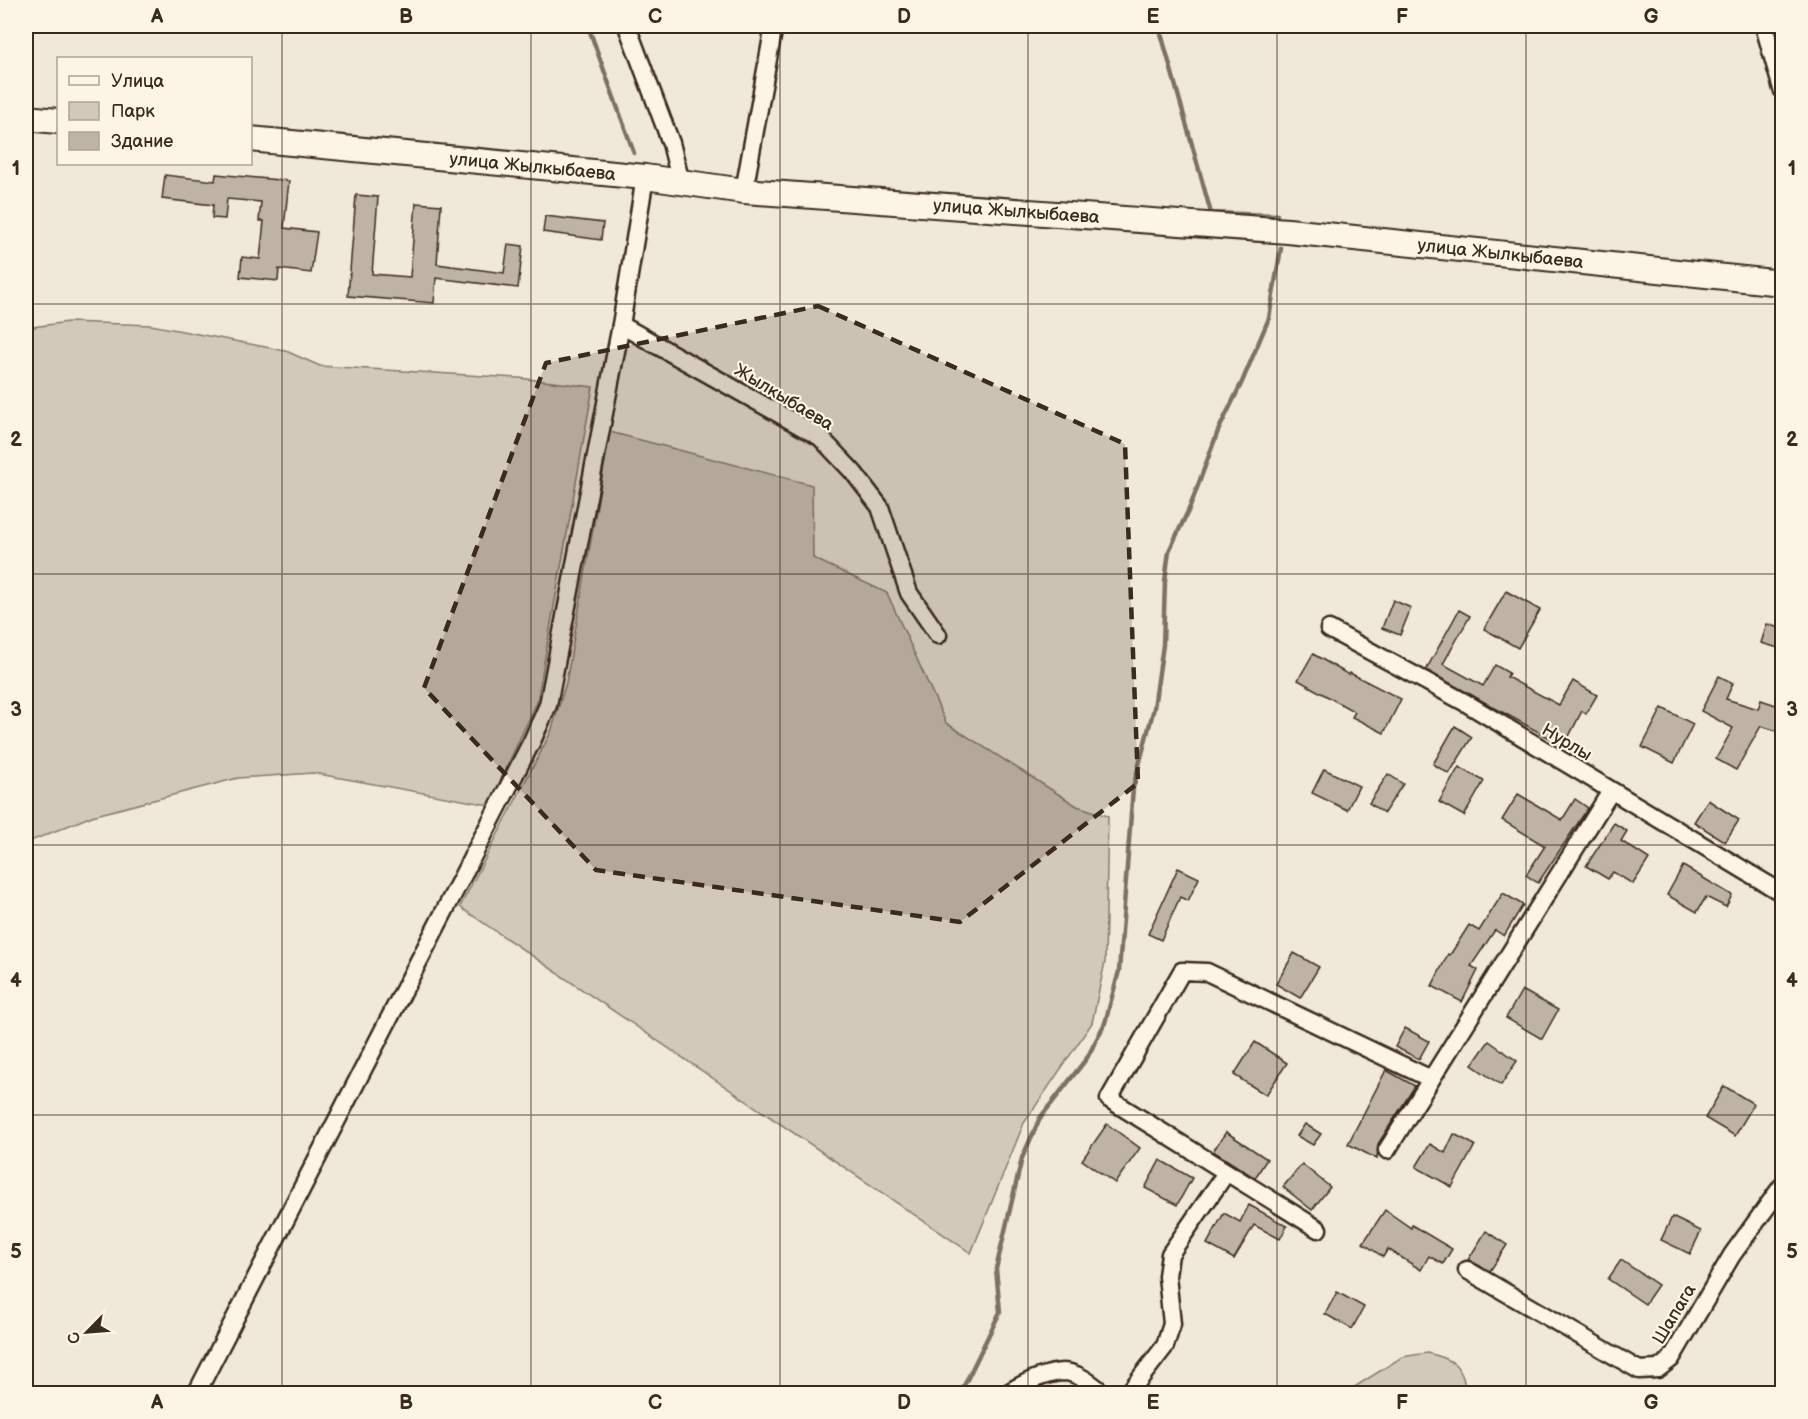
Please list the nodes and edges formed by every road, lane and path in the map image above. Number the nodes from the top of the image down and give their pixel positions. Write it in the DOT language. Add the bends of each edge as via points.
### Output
graph roads {
  1 [pos="627,26"];
  2 [pos="774,26"];
  3 [pos="1764,26"];
  4 [pos="1782,89"];
  5 [pos="26,118"];
  6 [pos="57,121"];
  7 [pos="252,139"];
  8 [pos="645,177"];
  9 [pos="681,183"];
  10 [pos="744,191"];
  11 [pos="1782,283"];
  12 [pos="621,325"];
  13 [pos="1329,629"];
  14 [pos="938,635"];
  15 [pos="1611,791"];
  16 [pos="1782,893"];
  17 [pos="1431,1078"];
  18 [pos="1387,1150"];
  19 [pos="1226,1173"];
  20 [pos="1782,1186"];
  21 [pos="1318,1229"];
  22 [pos="1467,1270"];
  23 [pos="196,1394"];
  24 [pos="1006,1394"];
  25 [pos="1104,1394"];
  26 [pos="1128,1394"];
  1 -- 9 [label="street"];
  2 -- 10 [label="street"];
  3 -- 4 [label="street"];
  5 -- 6 [label="main road"];
  7 -- 8 [label="main road, улица Жылкыбаева"];
  8 -- 9 [label="main road, улица Жылкыбаева"];
  8 -- 12 [label="street"];
  9 -- 10 [label="main road, улица Жылкыбаева"];
  10 -- 11 [label="main road, улица Жылкыбаева" via="1288,231"];
  12 -- 14 [label="street, Жылкыбаева" via="820,437 880,507 909,593"];
  12 -- 23 [label="street" via="548,705"];
  13 -- 15 [label="street, Нурлы" via="1466,704"];
  15 -- 16 [label="street, Нурлы"];
  15 -- 17 [label="street"];
  17 -- 18 [label="street"];
  17 -- 19 [label="street" via="1208,972 1182,971 1109,1099"];
  19 -- 21 [label="street"];
  19 -- 26 [label="street" via="1170,1254 1167,1276 1172,1324 1165,1346"];
  20 -- 22 [label="street, Шапага" via="1732,1256 1671,1359 1658,1369 1639,1370"];
  24 -- 25 [label="street" via="1038,1378 1065,1372 1087,1380"];
}
